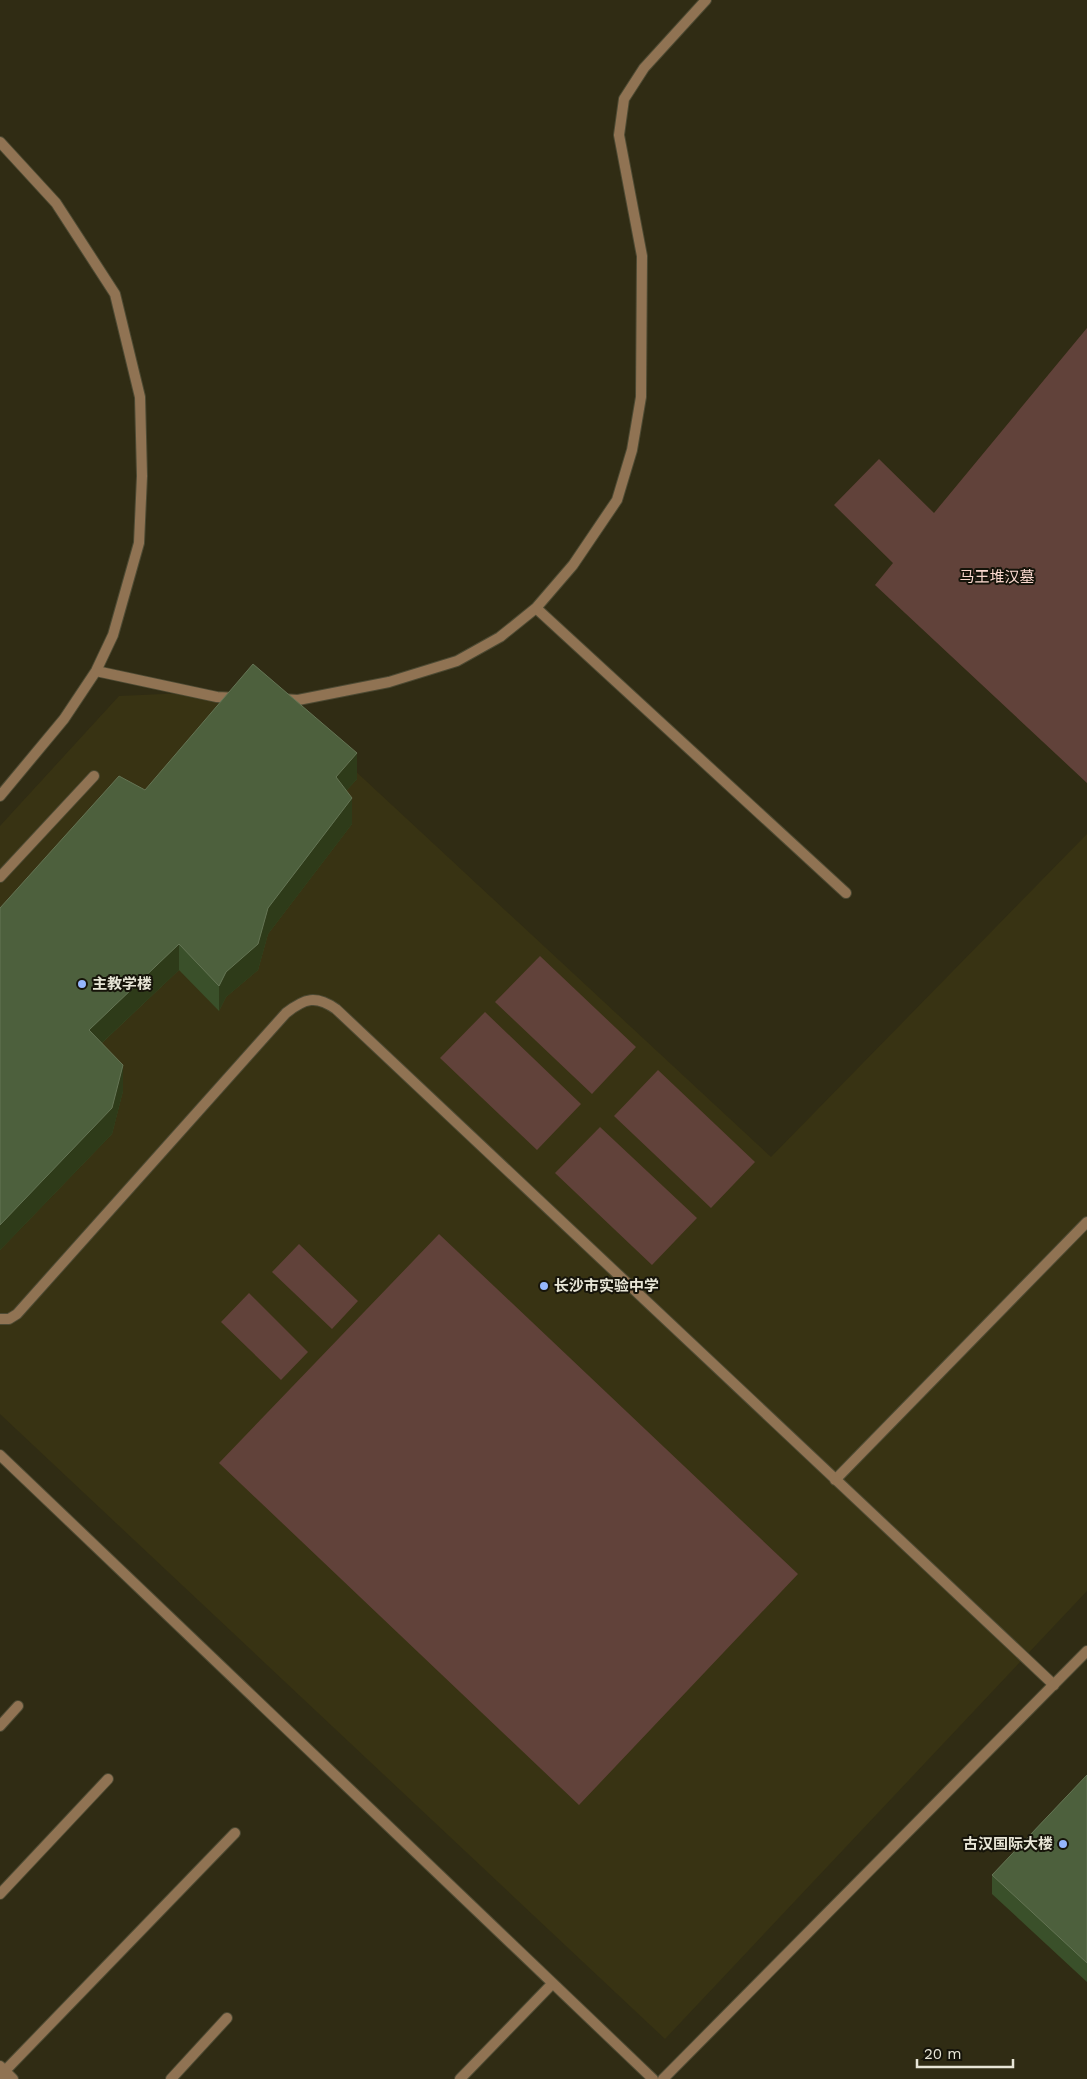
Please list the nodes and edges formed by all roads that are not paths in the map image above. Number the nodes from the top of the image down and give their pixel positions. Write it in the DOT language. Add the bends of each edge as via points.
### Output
graph roads {
  1 [pos="706,0"];
  2 [pos="0,142"];
  3 [pos="536,608"];
  4 [pos="96,671"];
  5 [pos="244,698"];
  6 [pos="271,699"];
  7 [pos="94,776"];
  8 [pos="0,796"];
  9 [pos="0,877"];
  10 [pos="846,892"];
  11 [pos="1087,1222"];
  12 [pos="0,1319"];
  13 [pos="0,1455"];
  14 [pos="835,1480"];
  15 [pos="1087,1651"];
  16 [pos="1054,1685"];
  17 [pos="18,1706"];
  18 [pos="0,1726"];
  19 [pos="108,1779"];
  20 [pos="235,1833"];
  21 [pos="0,1894"];
  22 [pos="552,1984"];
  23 [pos="227,2018"];
  24 [pos="2,2071"];
  25 [pos="13,2079"];
  26 [pos="172,2079"];
  27 [pos="460,2079"];
  28 [pos="653,2079"];
  29 [pos="663,2079"];
  1 -- 3 [label="street" via="644,68 624,99 619,135 642,256 640,406 632,450 616,500 573,565"];
  2 -- 4 [label="street" via="56,203 115,294 140,397 142,476 139,543 113,635"];
  3 -- 6 [label="street" via="500,638 458,661 389,682 298,700"];
  3 -- 10 [label="street"];
  4 -- 5 [label="street" via="217,698"];
  4 -- 8 [label="street" via="64,719"];
  7 -- 9 [label="street"];
  11 -- 14 [label="street"];
  12 -- 14 [label="street" via="9,1319 17,1314 286,1012 297,1004 323,1000"];
  13 -- 22 [label="street"];
  14 -- 16 [label="street"];
  15 -- 16 [label="street"];
  16 -- 29 [label="street"];
  17 -- 18 [label="street"];
  19 -- 21 [label="street"];
  20 -- 24 [label="street"];
  22 -- 27 [label="street"];
  22 -- 28 [label="street"];
  23 -- 26 [label="street"];
  24 -- 25 [label="street"];
}
